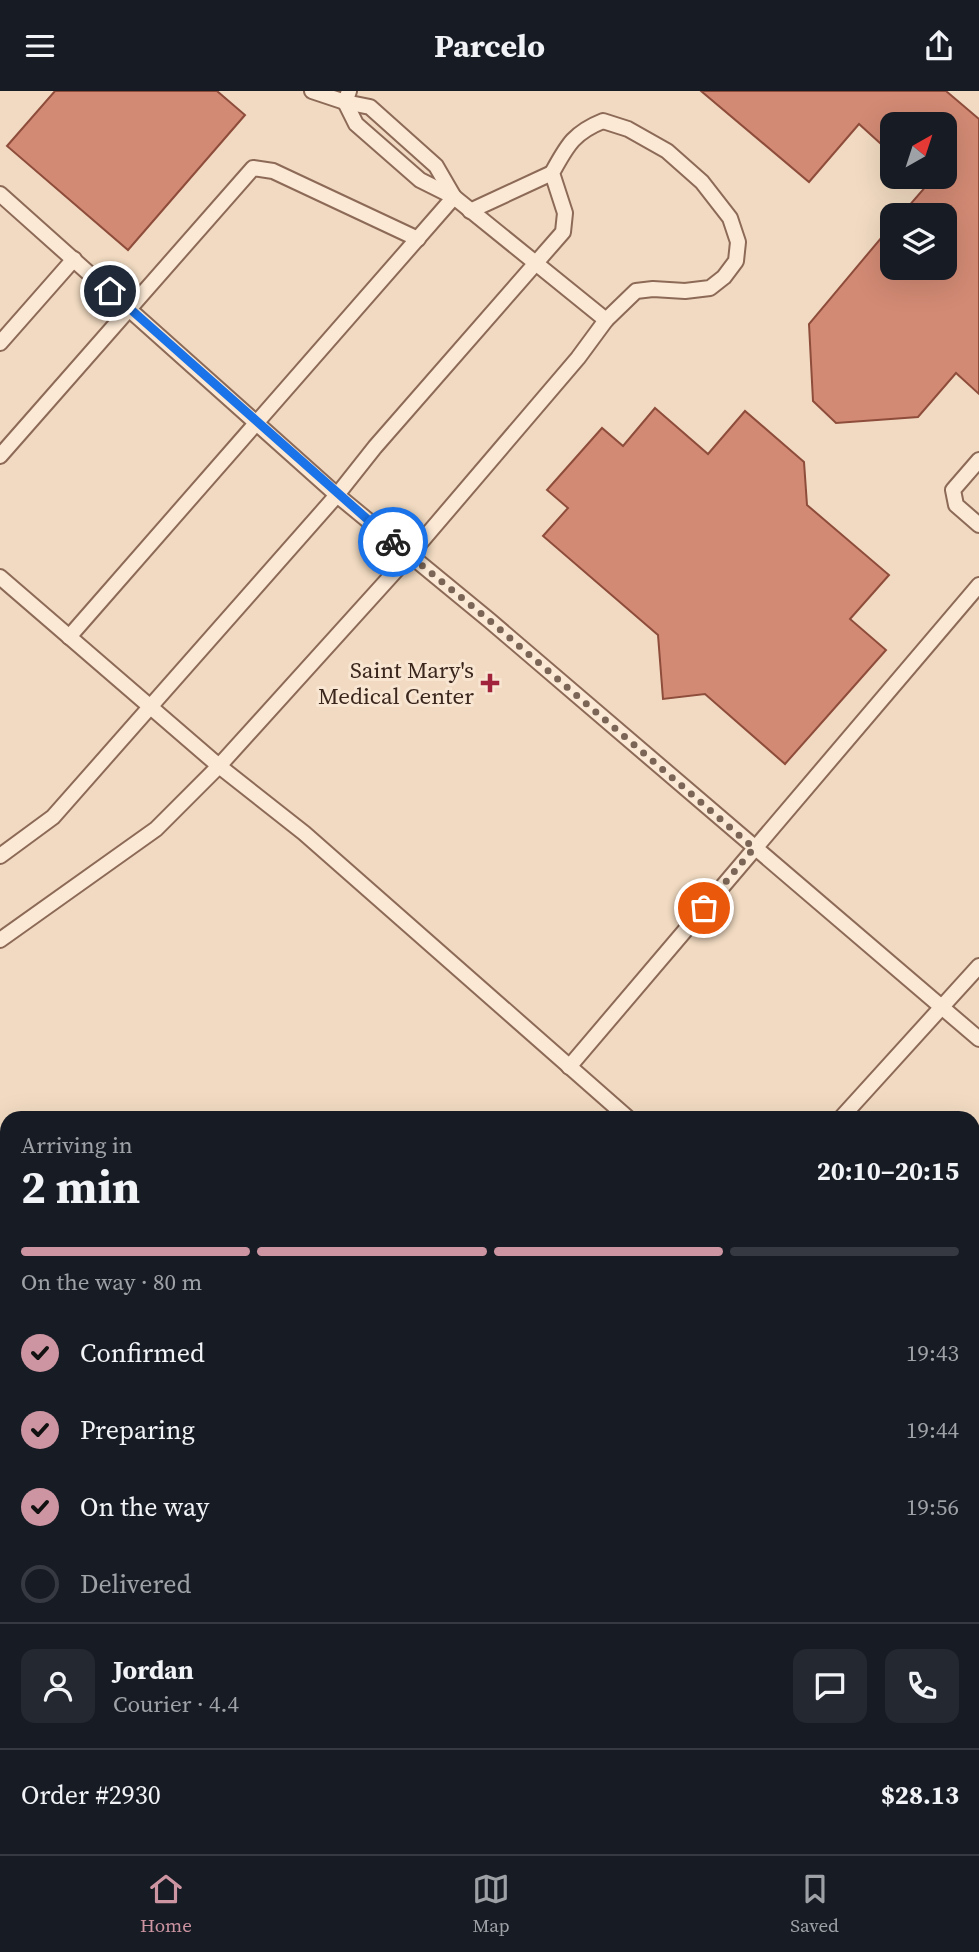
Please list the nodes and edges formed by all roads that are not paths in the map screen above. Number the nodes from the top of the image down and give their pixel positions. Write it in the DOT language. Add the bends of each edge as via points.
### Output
graph roads {
  1 [pos="312,91"];
  2 [pos="347,97"];
  3 [pos="552,173"];
  4 [pos="0,194"];
  5 [pos="454,197"];
  6 [pos="470,211"];
  7 [pos="418,239"];
  8 [pos="74,259"];
  9 [pos="535,264"];
  10 [pos="128,308"];
  11 [pos="606,320"];
  12 [pos="0,343"];
  13 [pos="258,423"];
  14 [pos="0,456"];
  15 [pos="979,460"];
  16 [pos="337,495"];
  17 [pos="979,525"];
  18 [pos="410,556"];
  19 [pos="0,577"];
  20 [pos="979,585"];
  21 [pos="69,637"];
  22 [pos="150,707"];
  23 [pos="219,766"];
  24 [pos="754,848"];
  25 [pos="0,856"];
  26 [pos="0,940"];
  27 [pos="979,966"];
  28 [pos="941,1007"];
  29 [pos="979,1038"];
  30 [pos="569,1067"];
  31 [pos="620,1111"];
  32 [pos="847,1111"];
  1 -- 2 [label="lane"];
  2 -- 5 [label="lane" via="370,107 436,166"];
  2 -- 5 [label="lane" via="356,124 421,180"];
  3 -- 6 [label="lane"];
  3 -- 9 [label="lane" via="565,213 563,232"];
  3 -- 11 [label="lane" via="570,141 603,121 667,151 702,182 730,218 738,242 736,261 724,277 710,288 636,291"];
  4 -- 8 [label="lane"];
  5 -- 6 [label="lane"];
  5 -- 7 [label="lane"];
  6 -- 9 [label="lane"];
  7 -- 10 [label="lane" via="273,171 253,168"];
  7 -- 13 [label="lane"];
  8 -- 10 [label="lane"];
  8 -- 12 [label="lane"];
  9 -- 11 [label="lane"];
  9 -- 16 [label="lane"];
  10 -- 13 [label="lane"];
  10 -- 14 [label="lane"];
  11 -- 18 [label="lane"];
  13 -- 16 [label="lane"];
  13 -- 21 [label="lane"];
  15 -- 17 [label="lane" via="953,490 956,505"];
  16 -- 18 [label="lane"];
  16 -- 22 [label="lane"];
  18 -- 23 [label="lane"];
  18 -- 24 [label="lane"];
  19 -- 21 [label="lane"];
  20 -- 24 [label="lane"];
  21 -- 22 [label="lane"];
  22 -- 23 [label="lane"];
  22 -- 25 [label="lane" via="53,817"];
  23 -- 26 [label="lane" via="156,829"];
  23 -- 30 [label="lane" via="304,833"];
  24 -- 28 [label="lane"];
  24 -- 30 [label="lane"];
  27 -- 28 [label="lane"];
  28 -- 29 [label="lane"];
  28 -- 32 [label="lane"];
  30 -- 31 [label="lane"];
}
